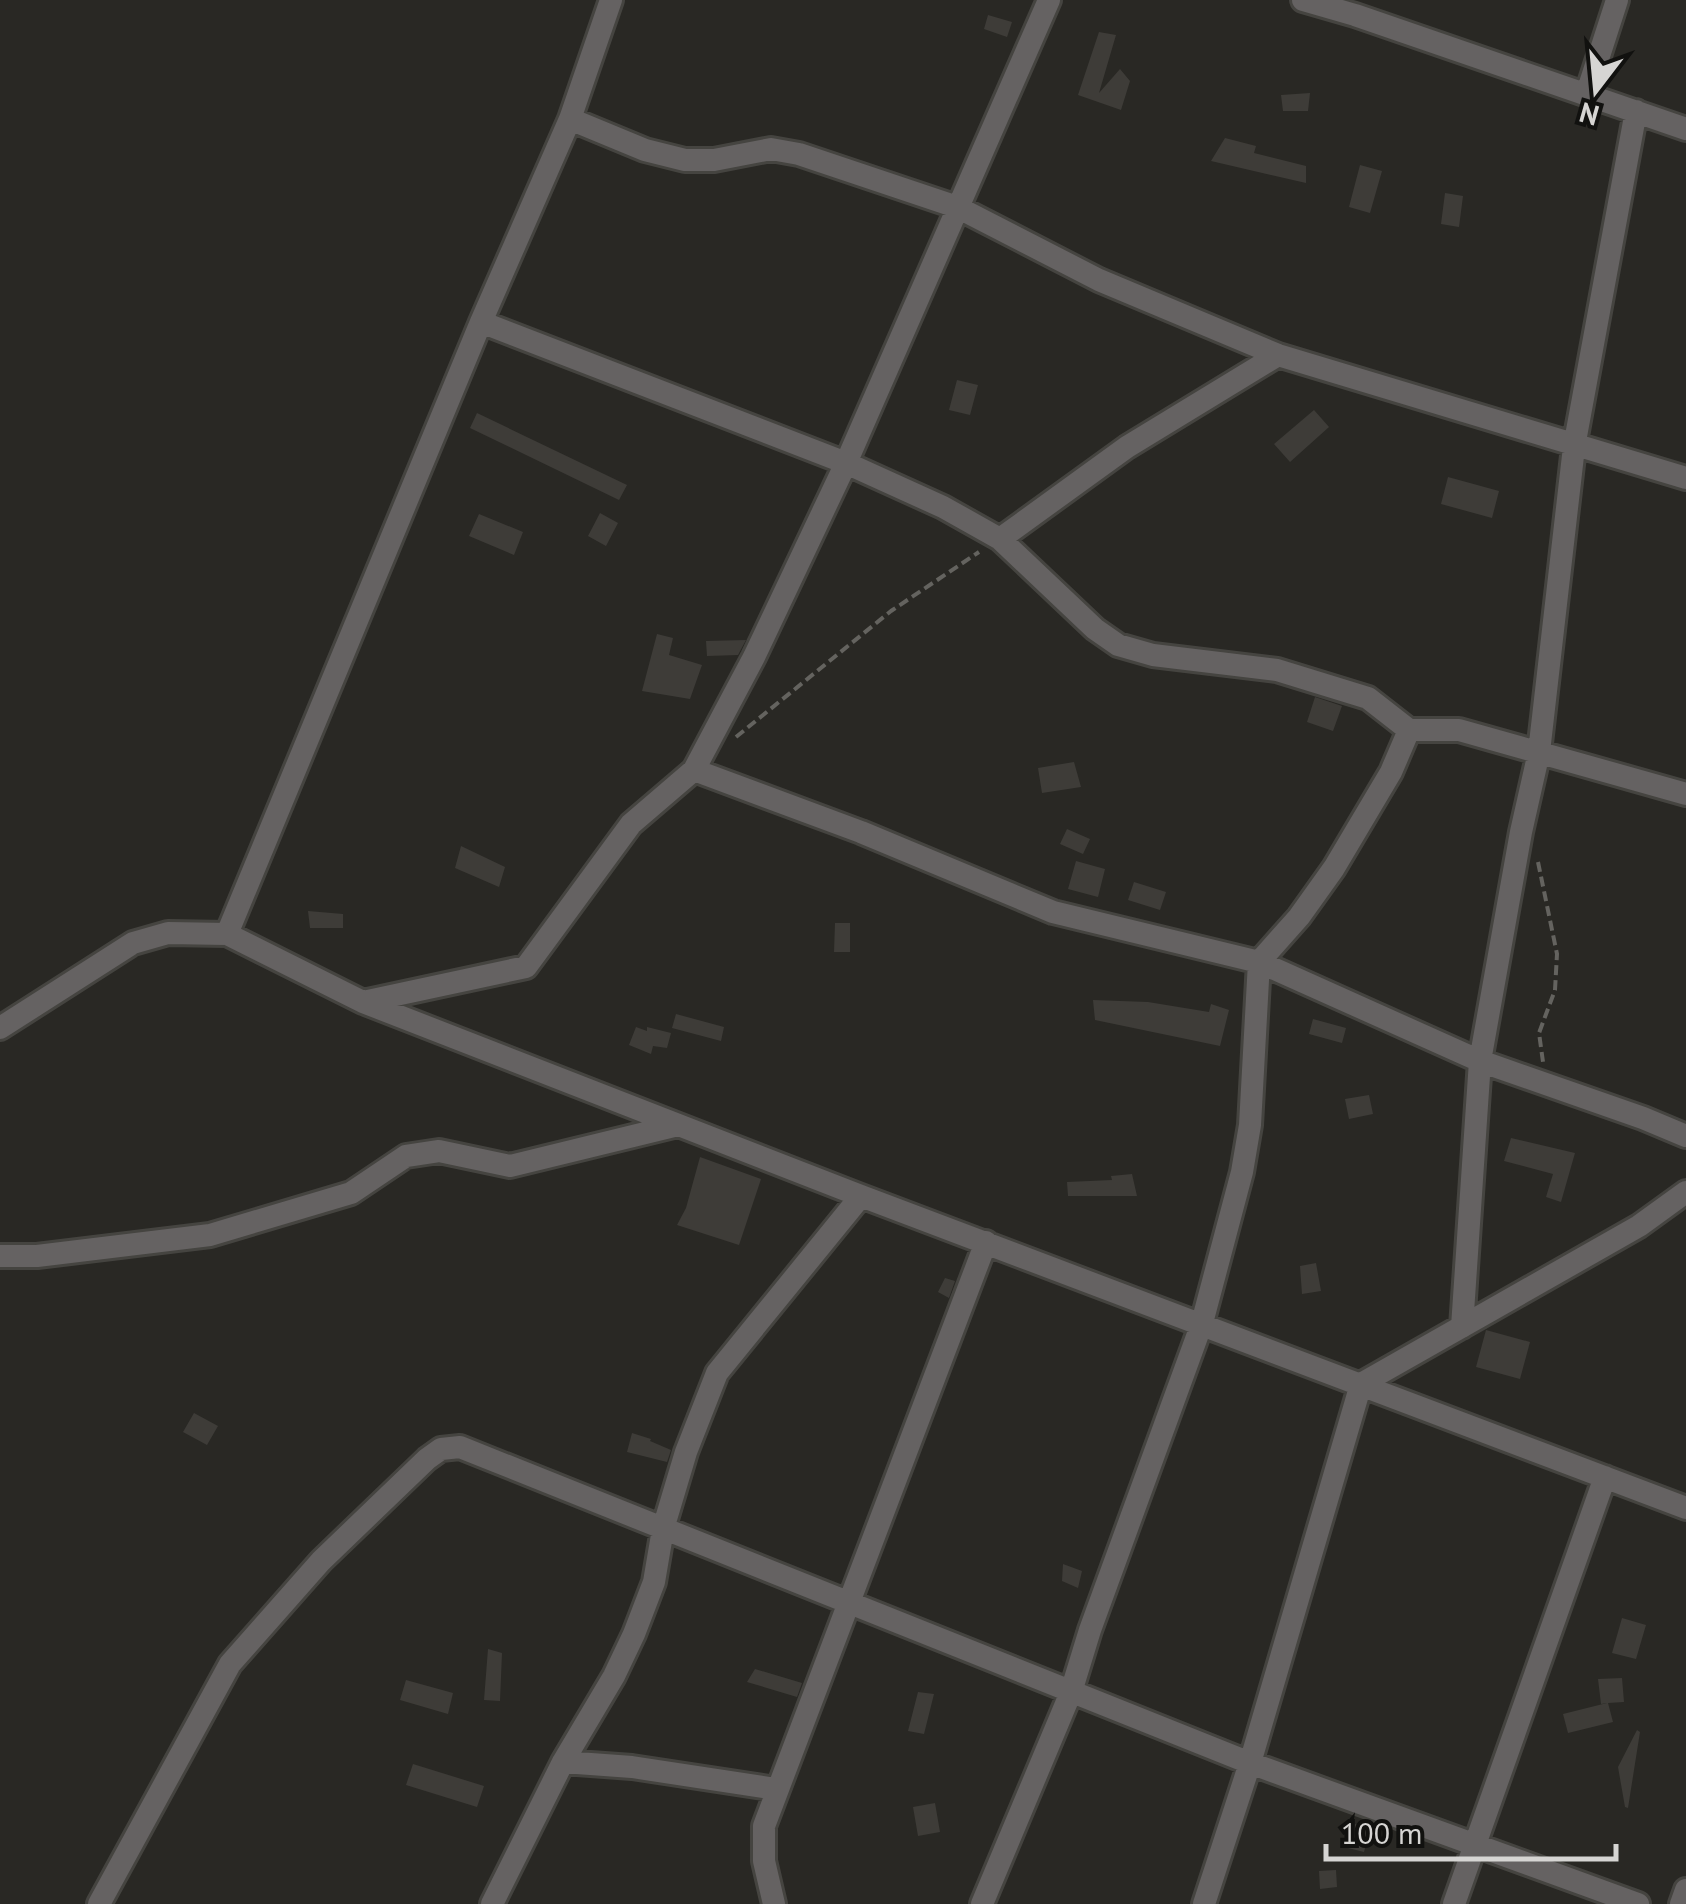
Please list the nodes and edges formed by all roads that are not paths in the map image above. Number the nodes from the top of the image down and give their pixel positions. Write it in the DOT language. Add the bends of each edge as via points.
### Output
graph roads {
  1 [pos="611,0"];
  2 [pos="1049,0"];
  3 [pos="1303,0"];
  4 [pos="1617,0"];
  5 [pos="1587,94"];
  6 [pos="1636,111"];
  7 [pos="570,119"];
  8 [pos="1686,129"];
  9 [pos="957,208"];
  10 [pos="482,322"];
  11 [pos="1278,355"];
  12 [pos="1574,447"];
  13 [pos="846,463"];
  14 [pos="1686,478"];
  15 [pos="1000,539"];
  16 [pos="1409,730"];
  17 [pos="1539,752"];
  18 [pos="694,770"];
  19 [pos="1686,794"];
  20 [pos="228,934"];
  21 [pos="1259,962"];
  22 [pos="364,1002"];
  23 [pos="0,1028"];
  24 [pos="1480,1061"];
  25 [pos="678,1125"];
  26 [pos="1686,1136"];
  27 [pos="1686,1192"];
  28 [pos="861,1196"];
  29 [pos="986,1242"];
  30 [pos="0,1256"];
  31 [pos="1202,1323"];
  32 [pos="1462,1327"];
  33 [pos="1361,1384"];
  34 [pos="1605,1477"];
  35 [pos="1686,1508"];
  36 [pos="663,1529"];
  37 [pos="849,1603"];
  38 [pos="1071,1692"];
  39 [pos="564,1762"];
  40 [pos="1250,1762"];
  41 [pos="776,1789"];
  42 [pos="1477,1844"];
  43 [pos="1686,1890"];
  44 [pos="100,1904"];
  45 [pos="492,1904"];
  46 [pos="774,1904"];
  47 [pos="982,1904"];
  48 [pos="1204,1904"];
  49 [pos="1454,1904"];
  50 [pos="1638,1904"];
  51 [pos="1681,1904"];
  1 -- 7 [label="street"];
  2 -- 9 [label="street"];
  3 -- 5 [label="street"];
  4 -- 5 [label="street"];
  5 -- 6 [label="street"];
  6 -- 8 [label="street"];
  6 -- 12 [label="street"];
  7 -- 9 [label="street" via="685,160 771,149 799,154"];
  7 -- 10 [label="street"];
  9 -- 11 [label="street" via="1099,280"];
  9 -- 13 [label="street"];
  10 -- 13 [label="street"];
  10 -- 20 [label="street"];
  11 -- 12 [label="street"];
  11 -- 15 [label="street" via="1127,447"];
  12 -- 14 [label="street"];
  12 -- 17 [label="street"];
  13 -- 15 [label="street"];
  13 -- 18 [label="street"];
  15 -- 16 [label="street" via="1118,645 1153,656 1277,670 1368,698"];
  16 -- 17 [label="street" via="1459,730"];
  16 -- 21 [label="street" via="1334,868"];
  17 -- 19 [label="street"];
  17 -- 24 [label="street"];
  18 -- 21 [label="street" via="1053,912"];
  18 -- 22 [label="street" via="631,824 526,967"];
  20 -- 22 [label="street"];
  20 -- 23 [label="street" via="168,933 133,943"];
  21 -- 24 [label="street"];
  21 -- 31 [label="street" via="1250,1125"];
  22 -- 25 [label="street"];
  24 -- 26 [label="street"];
  24 -- 32 [label="street"];
  25 -- 28 [label="street"];
  25 -- 30 [label="street" via="510,1166 439,1151 406,1156 351,1194 210,1236"];
  27 -- 32 [label="street"];
  28 -- 29 [label="street"];
  28 -- 36 [label="street" via="716,1372"];
  29 -- 31 [label="street"];
  29 -- 37 [label="street"];
  31 -- 33 [label="street"];
  31 -- 38 [label="street"];
  32 -- 33 [label="street"];
  33 -- 34 [label="street"];
  33 -- 40 [label="street"];
  34 -- 35 [label="street"];
  34 -- 42 [label="street"];
  36 -- 37 [label="street"];
  36 -- 39 [label="street" via="654,1582 634,1634"];
  36 -- 44 [label="street" via="460,1447 427,1459 322,1561 230,1664"];
  37 -- 38 [label="street"];
  37 -- 41 [label="street"];
  38 -- 40 [label="street"];
  38 -- 47 [label="street"];
  39 -- 41 [label="street"];
  39 -- 45 [label="street"];
  40 -- 42 [label="street"];
  40 -- 48 [label="street"];
  41 -- 46 [label="street" via="762,1841"];
  42 -- 49 [label="street"];
  42 -- 50 [label="street"];
  43 -- 51 [label="street"];
}
